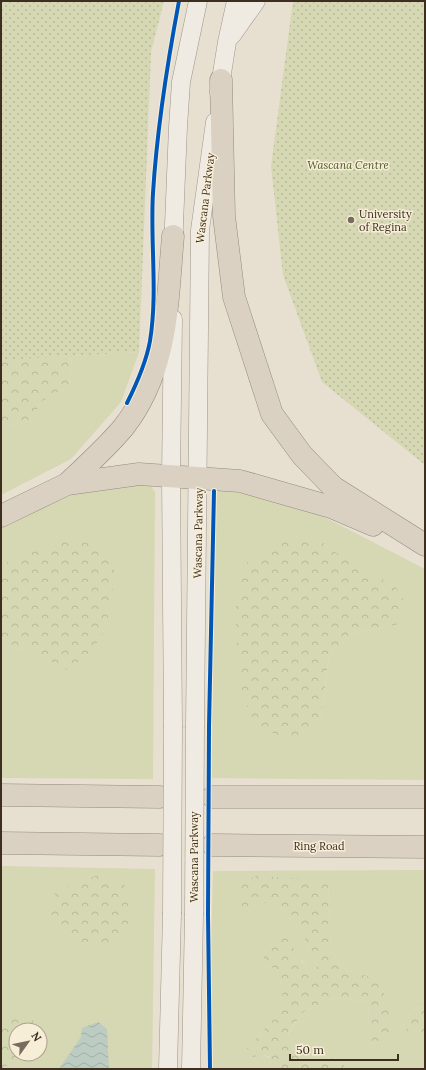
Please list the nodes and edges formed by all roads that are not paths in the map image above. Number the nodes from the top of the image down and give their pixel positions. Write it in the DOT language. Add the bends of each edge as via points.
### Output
graph roads {
  1 [pos="198,1"];
  2 [pos="236,1"];
  3 [pos="256,1"];
  4 [pos="227,42"];
  5 [pos="221,80"];
  6 [pos="173,236"];
  7 [pos="171,475"];
  8 [pos="199,477"];
  9 [pos="67,484"];
  10 [pos="1,516"];
  11 [pos="425,545"];
  12 [pos="425,549"];
  13 [pos="1,795"];
  14 [pos="160,797"];
  15 [pos="213,797"];
  16 [pos="425,797"];
  17 [pos="1,844"];
  18 [pos="160,845"];
  19 [pos="213,845"];
  20 [pos="425,847"];
  21 [pos="168,1069"];
  22 [pos="191,1069"];
  1 -- 6 [label="main road, Wascana Parkway" via="181,82"];
  2 -- 4 [label="main road, Wascana Parkway"];
  3 -- 4 [label="main road"];
  4 -- 5 [label="main road, Wascana Parkway"];
  5 -- 8 [label="main road, Wascana Parkway" via="200,230"];
  5 -- 11 [label="highway" via="224,216 234,297 272,414 302,455 332,487"];
  6 -- 7 [label="main road, Wascana Parkway"];
  6 -- 9 [label="highway" via="163,344 152,376 124,427"];
  7 -- 8 [label="highway"];
  7 -- 9 [label="highway" via="139,474"];
  7 -- 21 [label="main road, Wascana Parkway, bridge" via="173,726"];
  8 -- 12 [label="highway" via="240,481 317,502"];
  8 -- 22 [label="main road, Wascana Parkway, bridge"];
  9 -- 10 [label="highway"];
  13 -- 14 [label="highway"];
  15 -- 16 [label="highway"];
  17 -- 18 [label="highway"];
  19 -- 20 [label="highway, Ring Road"];
}
